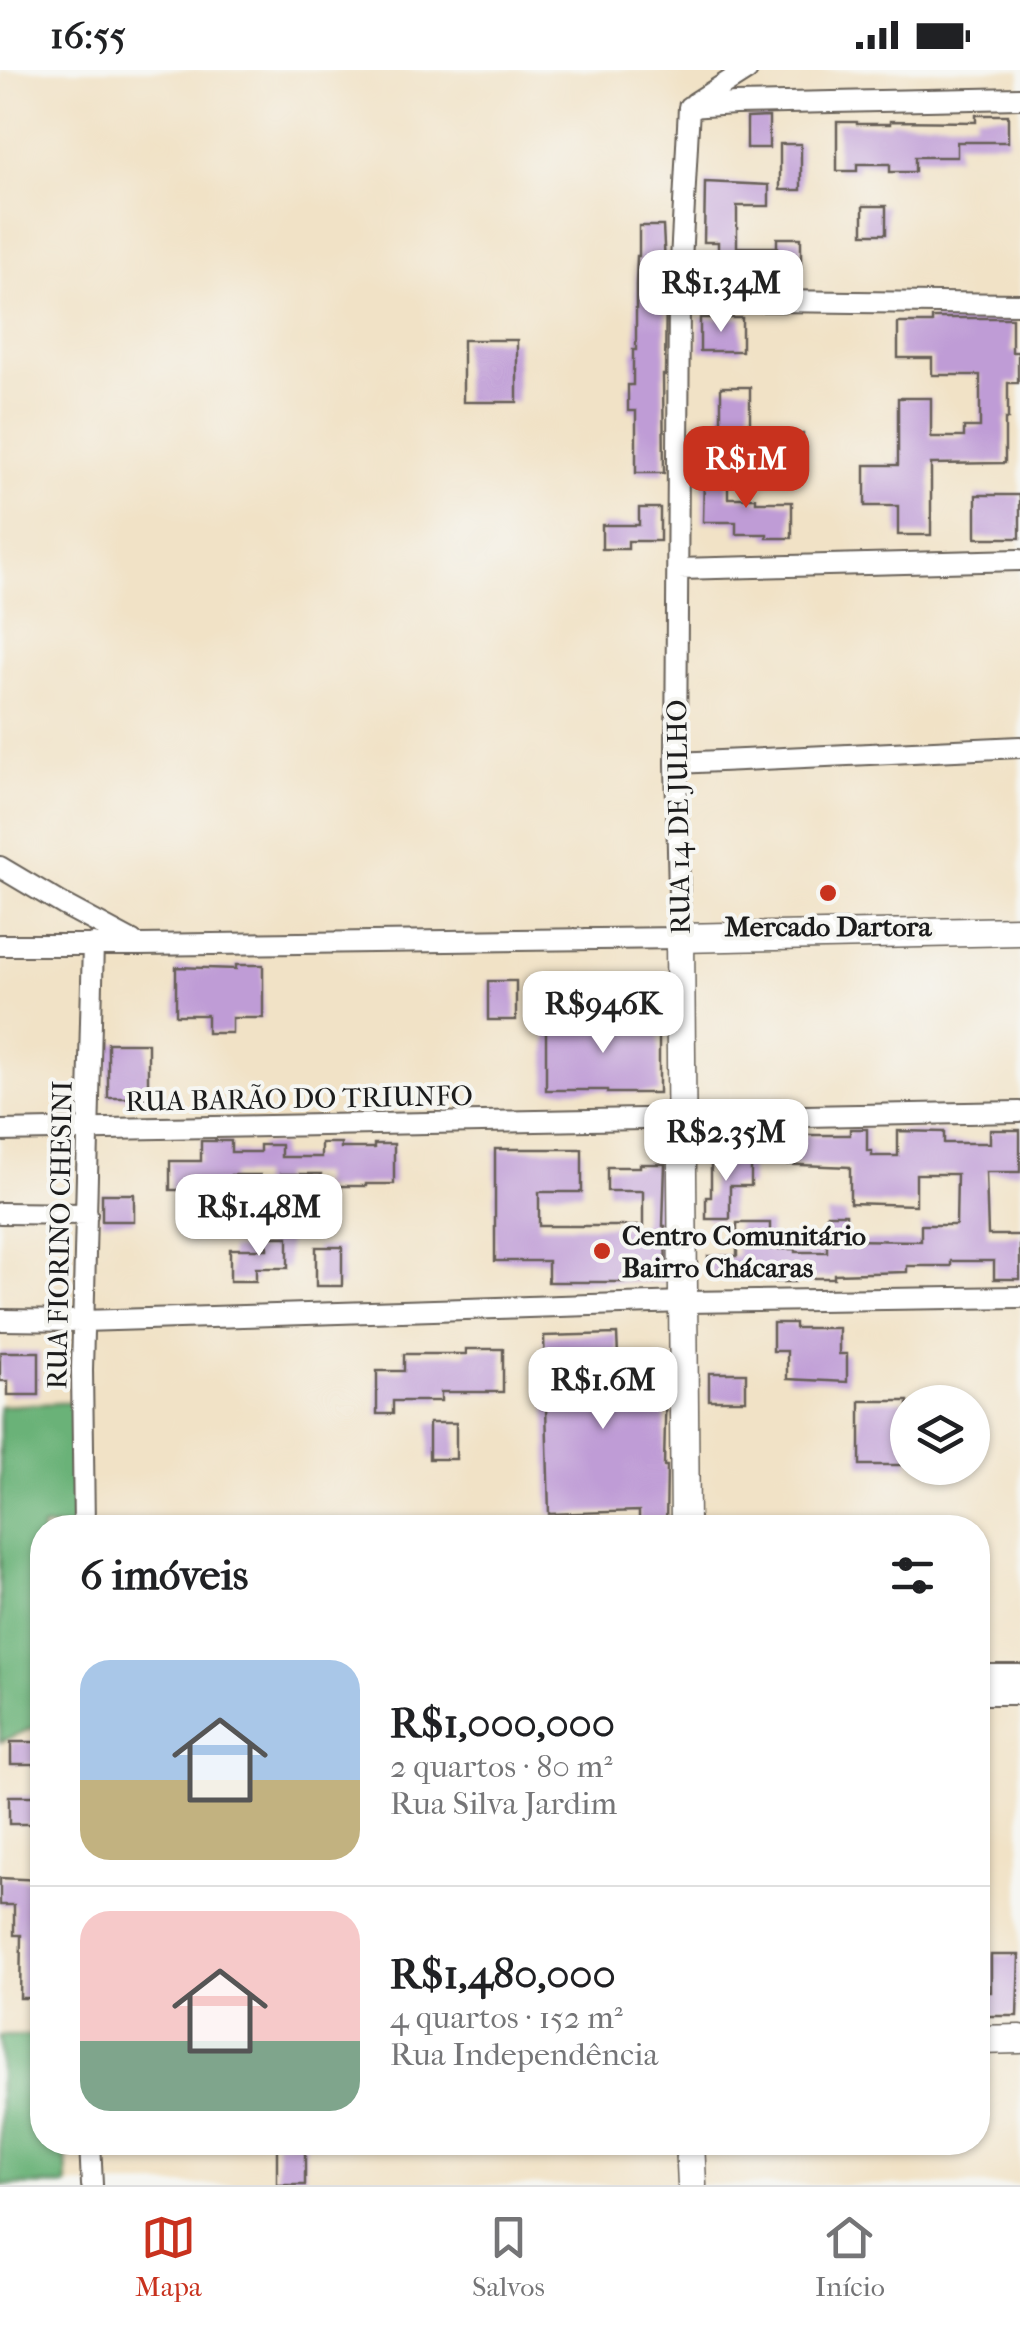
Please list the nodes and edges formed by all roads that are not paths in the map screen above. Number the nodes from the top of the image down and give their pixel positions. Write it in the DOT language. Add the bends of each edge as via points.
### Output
graph roads {
  1 [pos="748,70"];
  2 [pos="1020,98"];
  3 [pos="689,107"];
  4 [pos="679,300"];
  5 [pos="1020,304"];
  6 [pos="1020,560"];
  7 [pos="678,569"];
  8 [pos="1020,747"];
  9 [pos="676,762"];
  10 [pos="0,866"];
  11 [pos="1020,931"];
  12 [pos="680,938"];
  13 [pos="93,944"];
  14 [pos="0,945"];
  15 [pos="140,945"];
  16 [pos="1020,1112"];
  17 [pos="680,1117"];
  18 [pos="90,1129"];
  19 [pos="0,1131"];
  20 [pos="0,1213"];
  21 [pos="87,1214"];
  22 [pos="1020,1297"];
  23 [pos="685,1302"];
  24 [pos="0,1320"];
  25 [pos="83,1321"];
  26 [pos="84,1515"];
  27 [pos="685,1515"];
  28 [pos="1020,1674"];
  29 [pos="990,1675"];
  30 [pos="990,1694"];
  31 [pos="1020,1694"];
  32 [pos="1020,2039"];
  33 [pos="990,2040"];
  34 [pos="91,2155"];
  35 [pos="691,2155"];
  36 [pos="92,2185"];
  37 [pos="692,2185"];
  1 -- 3 [label="street"];
  2 -- 3 [label="street"];
  3 -- 4 [label="street, RUA 14 DE JULHO"];
  4 -- 5 [label="street"];
  4 -- 7 [label="street, RUA 14 DE JULHO"];
  6 -- 7 [label="street"];
  7 -- 9 [label="street, RUA 14 DE JULHO"];
  8 -- 9 [label="street"];
  9 -- 12 [label="street, RUA 14 DE JULHO"];
  10 -- 15 [label="street"];
  11 -- 12 [label="street"];
  12 -- 15 [label="street"];
  12 -- 17 [label="street, RUA 14 DE JULHO"];
  13 -- 14 [label="street"];
  13 -- 15 [label="street"];
  13 -- 18 [label="street, RUA FIORINO CHESINI"];
  16 -- 17 [label="street, RUA BARÃO DO TRIUNFO"];
  17 -- 18 [label="street, RUA BARÃO DO TRIUNFO"];
  17 -- 23 [label="street, RUA 14 DE JULHO"];
  18 -- 19 [label="street, RUA BARÃO DO TRIUNFO"];
  18 -- 21 [label="street, RUA FIORINO CHESINI"];
  20 -- 21 [label="street"];
  21 -- 25 [label="street, RUA FIORINO CHESINI"];
  22 -- 23 [label="street"];
  23 -- 25 [label="street"];
  23 -- 27 [label="street, RUA 14 DE JULHO"];
  24 -- 25 [label="street"];
  25 -- 26 [label="street, RUA FIORINO CHESINI"];
  28 -- 29 [label="street"];
  30 -- 31 [label="street"];
  32 -- 33 [label="street"];
  34 -- 36 [label="street"];
  35 -- 37 [label="street"];
}
